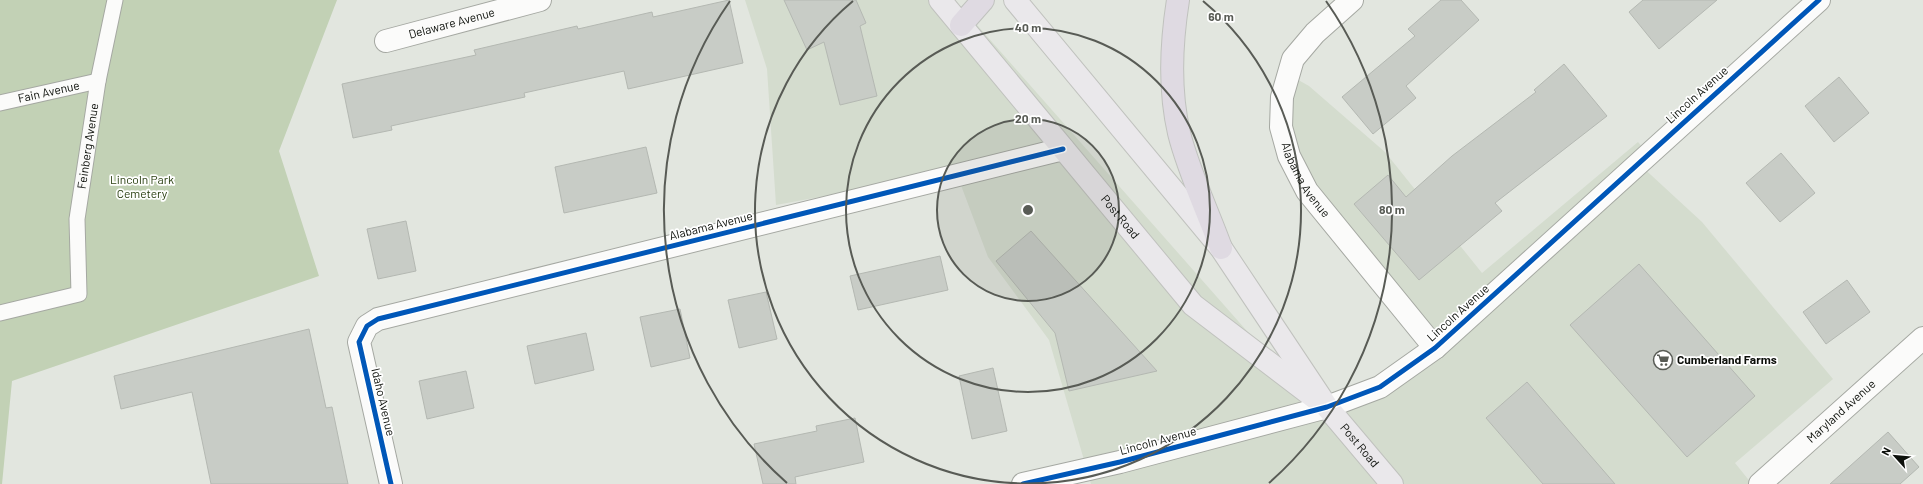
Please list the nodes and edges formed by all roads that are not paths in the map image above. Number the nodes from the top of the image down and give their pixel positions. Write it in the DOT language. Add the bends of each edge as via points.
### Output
graph roads {
  1 [pos="116,0"];
  2 [pos="540,0"];
  3 [pos="940,0"];
  4 [pos="983,0"];
  5 [pos="1015,0"];
  6 [pos="1178,0"];
  7 [pos="1352,0"];
  8 [pos="1819,0"];
  9 [pos="961,25"];
  10 [pos="386,41"];
  11 [pos="98,81"];
  12 [pos="0,103"];
  13 [pos="1063,149"];
  14 [pos="1221,248"];
  15 [pos="0,313"];
  16 [pos="367,326"];
  17 [pos="1923,338"];
  18 [pos="1435,348"];
  19 [pos="1327,407"];
  20 [pos="391,484"];
  21 [pos="1023,484"];
  22 [pos="1392,484"];
  23 [pos="1760,484"];
  1 -- 11 [label="lane, Feinberg Avenue"];
  2 -- 10 [label="street, Delaware Avenue"];
  3 -- 9 [label="main road, Post Road"];
  4 -- 9 [label="highway"];
  5 -- 14 [label="main road, Post Road"];
  6 -- 14 [label="highway" via="1172,47 1172,75 1179,134"];
  7 -- 18 [label="street, Alabama Avenue" via="1315,33 1293,60 1282,96 1281,127 1289,156 1307,191"];
  8 -- 18 [label="street, Lincoln Avenue"];
  9 -- 13 [label="main road, Post Road"];
  11 -- 12 [label="lane, Fain Avenue"];
  11 -- 15 [label="lane, Feinberg Avenue" via="77,219 79,294"];
  13 -- 16 [label="street, Alabama Avenue" via="378,319"];
  13 -- 19 [label="main road, Post Road" via="1193,304"];
  14 -- 19 [label="main road, Post Road"];
  16 -- 20 [label="street, Idaho Avenue" via="359,342"];
  17 -- 23 [label="street, Maryland Avenue"];
  18 -- 19 [label="street, Lincoln Avenue" via="1380,387"];
  19 -- 21 [label="street, Lincoln Avenue" via="1120,462"];
  19 -- 22 [label="main road, Post Road"];
}
